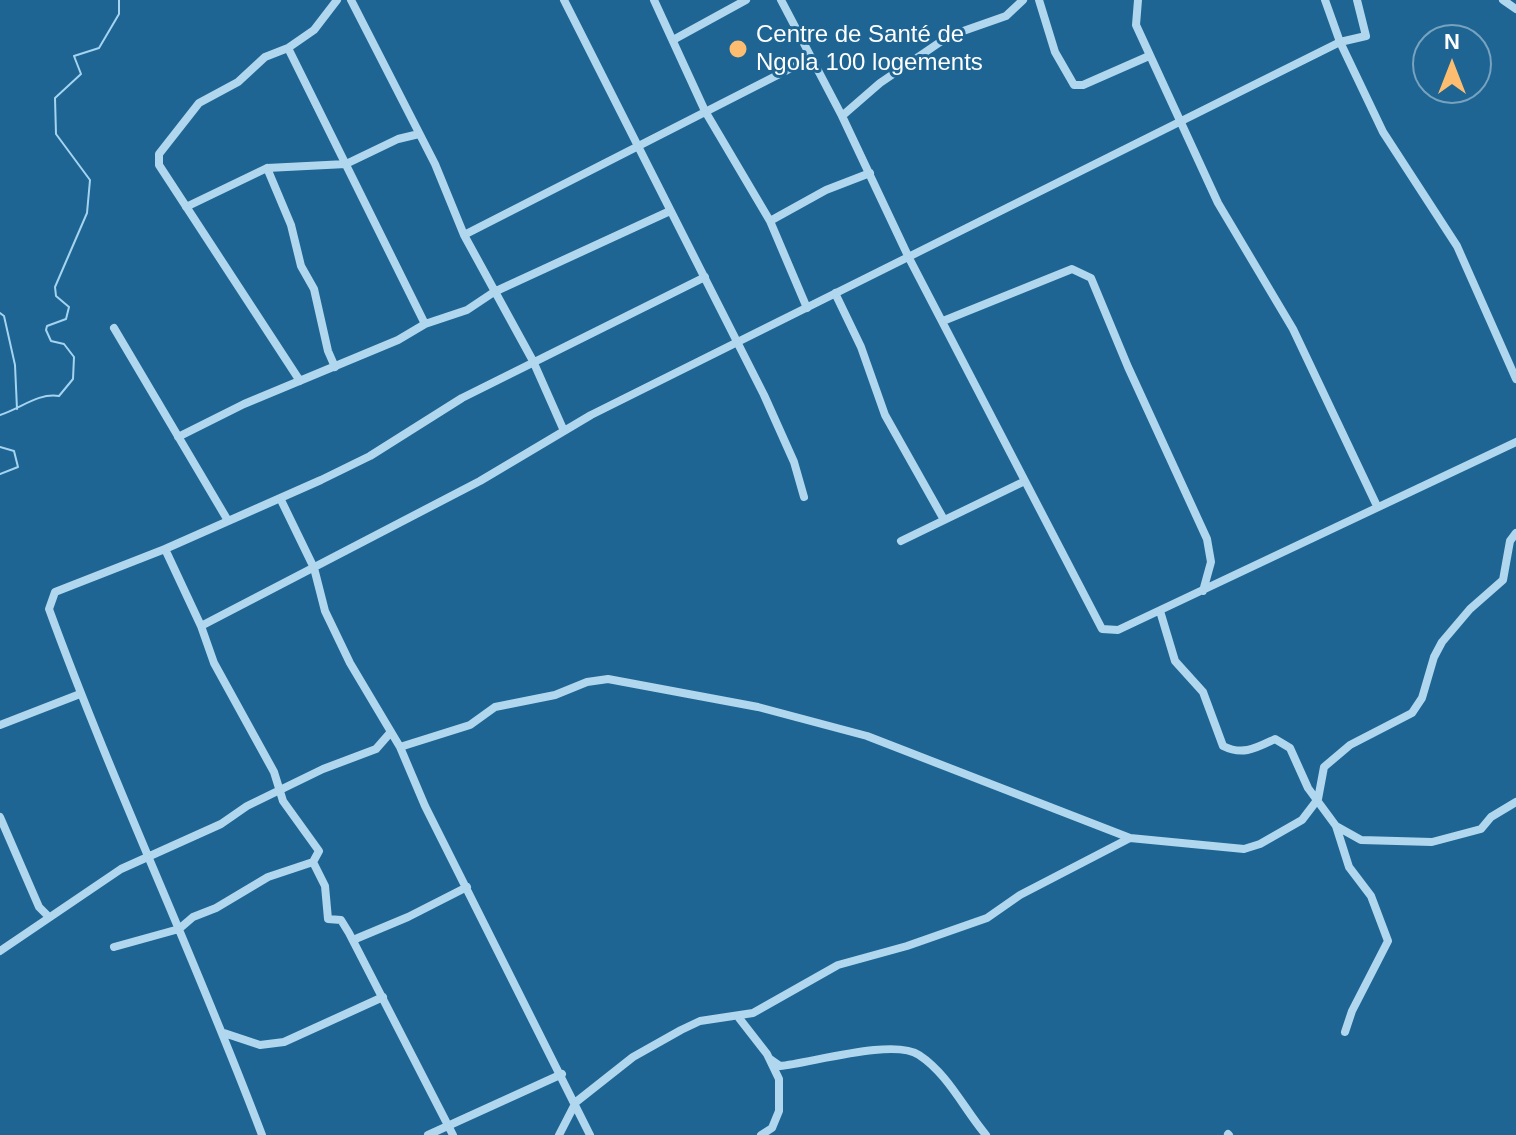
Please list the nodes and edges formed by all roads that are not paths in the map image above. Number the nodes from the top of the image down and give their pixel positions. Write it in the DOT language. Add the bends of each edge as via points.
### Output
graph roads {
  1 [pos="337,0"];
  2 [pos="351,0"];
  3 [pos="564,0"];
  4 [pos="654,0"];
  5 [pos="746,0"];
  6 [pos="781,0"];
  7 [pos="1023,0"];
  8 [pos="1039,0"];
  9 [pos="1138,0"];
  10 [pos="1325,0"];
  11 [pos="1357,0"];
  12 [pos="1503,0"];
  13 [pos="1516,9"];
  14 [pos="673,40"];
  15 [pos="1340,42"];
  16 [pos="288,48"];
  17 [pos="1149,56"];
  18 [pos="811,58"];
  19 [pos="705,111"];
  20 [pos="842,116"];
  21 [pos="1181,124"];
  22 [pos="419,134"];
  23 [pos="635,147"];
  24 [pos="346,164"];
  25 [pos="267,168"];
  26 [pos="870,173"];
  27 [pos="186,207"];
  28 [pos="670,211"];
  29 [pos="770,221"];
  30 [pos="464,235"];
  31 [pos="909,258"];
  32 [pos="705,277"];
  33 [pos="494,292"];
  34 [pos="835,293"];
  35 [pos="807,308"];
  36 [pos="943,321"];
  37 [pos="425,324"];
  38 [pos="114,328"];
  39 [pos="737,342"];
  40 [pos="533,361"];
  41 [pos="335,367"];
  42 [pos="1516,379"];
  43 [pos="300,381"];
  44 [pos="564,431"];
  45 [pos="178,437"];
  46 [pos="1516,442"];
  47 [pos="1025,481"];
  48 [pos="804,497"];
  49 [pos="280,498"];
  50 [pos="1377,506"];
  51 [pos="943,518"];
  52 [pos="227,519"];
  53 [pos="1516,533"];
  54 [pos="901,541"];
  55 [pos="165,549"];
  56 [pos="314,568"];
  57 [pos="1203,591"];
  58 [pos="1160,611"];
  59 [pos="201,626"];
  60 [pos="80,694"];
  61 [pos="0,725"];
  62 [pos="390,733"];
  63 [pos="400,747"];
  64 [pos="279,792"];
  65 [pos="1318,799"];
  66 [pos="1516,802"];
  67 [pos="0,817"];
  68 [pos="1336,826"];
  69 [pos="1130,838"];
  70 [pos="145,856"];
  71 [pos="313,862"];
  72 [pos="467,887"];
  73 [pos="49,917"];
  74 [pos="179,929"];
  75 [pos="353,940"];
  76 [pos="114,947"];
  77 [pos="0,951"];
  78 [pos="383,997"];
  79 [pos="739,1018"];
  80 [pos="1345,1032"];
  81 [pos="224,1033"];
  82 [pos="770,1059"];
  83 [pos="562,1074"];
  84 [pos="576,1102"];
  85 [pos="448,1124"];
  86 [pos="260,1135"];
  87 [pos="428,1135"];
  88 [pos="453,1135"];
  89 [pos="559,1135"];
  90 [pos="590,1135"];
  91 [pos="761,1135"];
  92 [pos="986,1135"];
  1 -- 16 [label="street" via="314,30"];
  2 -- 22 [label="street"];
  3 -- 23 [label="street"];
  4 -- 14 [label="street"];
  5 -- 14 [label="street"];
  6 -- 18 [label="street"];
  7 -- 20 [label="street" via="1006,16 949,36"];
  8 -- 17 [label="street" via="1055,52 1074,85"];
  9 -- 17 [label="street" via="1136,25"];
  10 -- 15 [label="street"];
  11 -- 15 [label="street" via="1366,36"];
  12 -- 13 [label="street"];
  14 -- 19 [label="street"];
  15 -- 21 [label="street"];
  15 -- 42 [label="street" via="1383,132 1457,246"];
  16 -- 24 [label="street"];
  16 -- 27 [label="street" via="265,57 238,82 199,103 164,143 159,165"];
  17 -- 21 [label="street"];
  18 -- 19 [label="street"];
  18 -- 20 [label="street"];
  19 -- 23 [label="street"];
  19 -- 29 [label="street"];
  20 -- 26 [label="street"];
  21 -- 31 [label="street"];
  21 -- 50 [label="street" via="1218,203 1293,329"];
  22 -- 24 [label="street"];
  22 -- 30 [label="street"];
  23 -- 28 [label="street"];
  23 -- 30 [label="street"];
  24 -- 25 [label="street"];
  24 -- 37 [label="street"];
  25 -- 27 [label="street"];
  25 -- 41 [label="street" via="314,289"];
  26 -- 29 [label="street"];
  26 -- 31 [label="street"];
  27 -- 43 [label="street"];
  28 -- 32 [label="street"];
  28 -- 33 [label="street"];
  29 -- 35 [label="street"];
  30 -- 33 [label="street"];
  31 -- 34 [label="street"];
  31 -- 36 [label="street"];
  32 -- 39 [label="street"];
  32 -- 40 [label="street"];
  33 -- 37 [label="street" via="467,310"];
  33 -- 40 [label="street"];
  34 -- 35 [label="street"];
  34 -- 51 [label="street" via="885,415"];
  35 -- 39 [label="street"];
  36 -- 47 [label="street"];
  36 -- 57 [label="street" via="1072,269 1091,278 1207,539 1211,562"];
  37 -- 41 [label="street"];
  38 -- 45 [label="street"];
  39 -- 44 [label="street"];
  39 -- 48 [label="street" via="786,444"];
  40 -- 44 [label="street"];
  40 -- 49 [label="street" via="370,456"];
  41 -- 43 [label="street"];
  43 -- 45 [label="street"];
  44 -- 56 [label="street"];
  45 -- 52 [label="street"];
  46 -- 50 [label="street"];
  47 -- 51 [label="street"];
  47 -- 58 [label="street" via="1097,624 1109,632"];
  49 -- 52 [label="street"];
  49 -- 56 [label="street"];
  50 -- 57 [label="street"];
  51 -- 54 [label="street"];
  52 -- 55 [label="street"];
  53 -- 65 [label="street" via="1503,580 1442,642 1412,713 1350,745 1324,767"];
  55 -- 59 [label="street"];
  55 -- 60 [label="street" via="55,592 50,599"];
  56 -- 59 [label="street"];
  56 -- 62 [label="street" via="325,611"];
  57 -- 58 [label="street"];
  58 -- 65 [label="street" via="1175,661 1203,692 1223,746 1235,752 1282,740"];
  59 -- 64 [label="street"];
  60 -- 61 [label="street"];
  60 -- 70 [label="street"];
  62 -- 63 [label="street"];
  62 -- 64 [label="street" via="376,749"];
  63 -- 69 [label="street" via="470,725 495,707 608,679 758,707 867,736"];
  63 -- 72 [label="street"];
  64 -- 70 [label="street"];
  64 -- 71 [label="street" via="319,851"];
  65 -- 68 [label="street"];
  65 -- 69 [label="street" via="1302,820 1244,849"];
  66 -- 68 [label="street" via="1481,829 1432,842 1361,840"];
  67 -- 73 [label="street" via="39,907"];
  68 -- 80 [label="street" via="1349,867 1371,896 1388,941"];
  69 -- 79 [label="street" via="987,918 838,965"];
  70 -- 73 [label="street"];
  70 -- 74 [label="street"];
  71 -- 74 [label="street" via="268,877"];
  71 -- 75 [label="street" via="325,886 328,919 341,920"];
  72 -- 75 [label="street"];
  72 -- 83 [label="street"];
  73 -- 77 [label="street"];
  74 -- 76 [label="street"];
  74 -- 81 [label="street"];
  75 -- 78 [label="street"];
  78 -- 81 [label="street" via="284,1042 260,1045"];
  78 -- 85 [label="street"];
  79 -- 82 [label="street"];
  79 -- 84 [label="street" via="700,1021 681,1030 633,1057"];
  81 -- 86 [label="street"];
  82 -- 91 [label="street" via="781,1098 772,1128"];
  82 -- 92 [label="street" via="780,1066 838,1054 913,1052 952,1088"];
  83 -- 84 [label="street"];
  83 -- 85 [label="street"];
  84 -- 89 [label="street"];
  84 -- 90 [label="street"];
  85 -- 87 [label="street"];
  85 -- 88 [label="street"];
}
